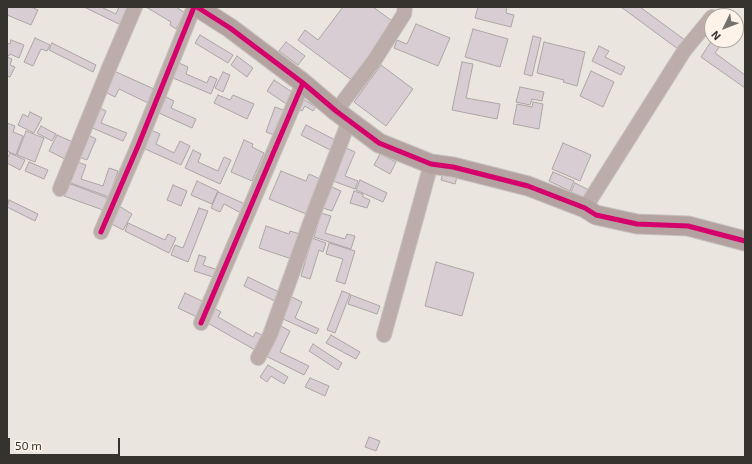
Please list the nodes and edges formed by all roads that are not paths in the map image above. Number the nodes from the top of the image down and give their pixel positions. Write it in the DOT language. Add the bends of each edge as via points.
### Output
graph roads {
  1 [pos="135,7"];
  2 [pos="194,7"];
  3 [pos="197,7"];
  4 [pos="405,7"];
  5 [pos="704,28"];
  6 [pos="302,83"];
  7 [pos="343,116"];
  8 [pos="431,164"];
  9 [pos="60,189"];
  10 [pos="585,208"];
  11 [pos="101,232"];
  12 [pos="745,241"];
  13 [pos="201,322"];
  14 [pos="384,335"];
  15 [pos="258,358"];
  1 -- 9 [label="street"];
  2 -- 11 [label="street"];
  3 -- 6 [label="street" via="230,28"];
  4 -- 7 [label="street" via="404,14"];
  5 -- 10 [label="street" via="684,51"];
  6 -- 7 [label="street"];
  6 -- 13 [label="street"];
  7 -- 8 [label="street" via="379,143"];
  7 -- 15 [label="street" via="310,222 270,335"];
  8 -- 10 [label="street" via="528,186"];
  8 -- 14 [label="street"];
  10 -- 12 [label="street" via="596,216 637,224 688,226"];
}
